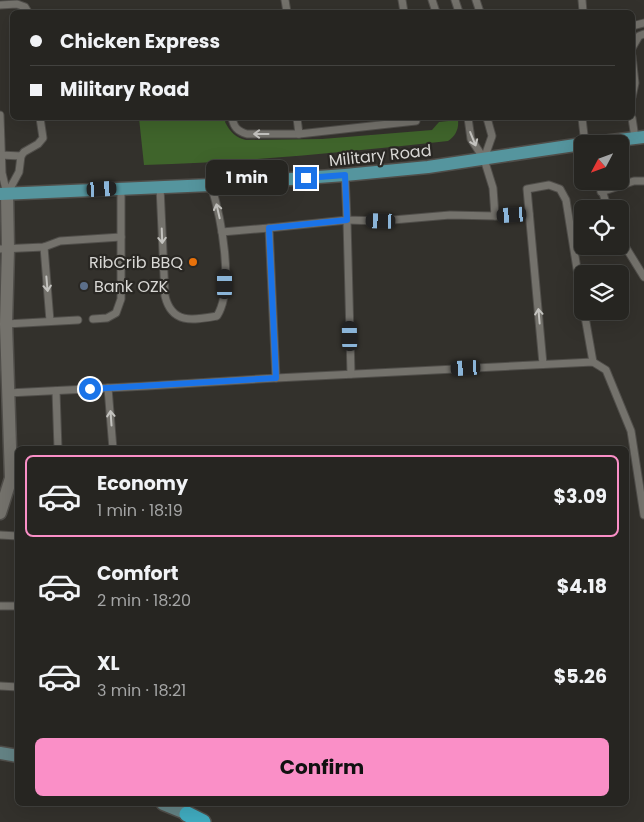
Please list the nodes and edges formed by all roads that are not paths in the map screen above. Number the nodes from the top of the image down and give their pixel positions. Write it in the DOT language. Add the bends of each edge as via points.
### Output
graph roads {
  1 [pos="0,5"];
  2 [pos="27,10"];
  3 [pos="644,34"];
  4 [pos="635,43"];
  5 [pos="0,115"];
  6 [pos="40,120"];
  7 [pos="232,120"];
  8 [pos="297,120"];
  9 [pos="416,120"];
  10 [pos="468,120"];
  11 [pos="488,120"];
  12 [pos="582,120"];
  13 [pos="633,120"];
  14 [pos="299,134"];
  15 [pos="585,135"];
  16 [pos="639,138"];
  17 [pos="574,146"];
  18 [pos="1,155"];
  19 [pos="21,156"];
  20 [pos="484,159"];
  21 [pos="345,175"];
  22 [pos="644,181"];
  23 [pos="211,185"];
  24 [pos="160,187"];
  25 [pos="121,188"];
  26 [pos="601,192"];
  27 [pos="4,194"];
  28 [pos="604,200"];
  29 [pos="529,214"];
  30 [pos="495,216"];
  31 [pos="347,220"];
  32 [pos="269,228"];
  33 [pos="222,232"];
  34 [pos="121,237"];
  35 [pos="44,246"];
  36 [pos="4,249"];
  37 [pos="629,252"];
  38 [pos="576,265"];
  39 [pos="643,275"];
  40 [pos="78,320"];
  41 [pos="93,320"];
  42 [pos="586,320"];
  43 [pos="50,321"];
  44 [pos="4,330"];
  45 [pos="593,362"];
  46 [pos="543,364"];
  47 [pos="351,374"];
  48 [pos="276,378"];
  49 [pos="108,388"];
  50 [pos="56,390"];
  51 [pos="8,393"];
  52 [pos="58,446"];
  53 [pos="113,446"];
  54 [pos="0,513"];
  55 [pos="644,515"];
  56 [pos="0,535"];
  57 [pos="15,536"];
  58 [pos="0,606"];
  59 [pos="15,606"];
  60 [pos="0,686"];
  61 [pos="15,687"];
  62 [pos="0,754"];
  63 [pos="15,756"];
  64 [pos="168,806"];
  65 [pos="187,814"];
  66 [pos="205,822"];
  1 -- 2 [label="lane" via="17,4"];
  3 -- 4 [label="lane"];
  5 -- 18 [label="lane"];
  6 -- 19 [label="lane" via="42,138"];
  14 -- 7 [label="lane, one-way" via="247,134 239,131"];
  8 -- 14 [label="lane"];
  9 -- 14 [label="lane"];
  10 -- 20 [label="lane, one-way" via="472,139"];
  11 -- 20 [label="lane" via="492,136"];
  12 -- 15 [label="lane"];
  13 -- 16 [label="lane"];
  17 -- 20 [label="main road, Military Road"];
  18 -- 19 [label="lane"];
  18 -- 27 [label="lane"];
  19 -- 27 [label="lane" via="19,172"];
  20 -- 21 [label="main road, Military Road"];
  20 -- 30 [label="lane"];
  21 -- 23 [label="main road, Military Road"];
  21 -- 31 [label="lane"];
  22 -- 26 [label="lane"];
  23 -- 24 [label="main road, Military Road"];
  33 -- 23 [label="lane, one-way"];
  24 -- 25 [label="main road, Military Road"];
  24 -- 33 [label="lane, one-way" via="165,296 167,305 180,318 217,316 222,310 225,298"];
  25 -- 27 [label="main road, Military Road"];
  25 -- 34 [label="lane"];
  26 -- 28 [label="lane"];
  27 -- 36 [label="street"];
  29 -- 30 [label="lane"];
  29 -- 38 [label="lane" via="527,189 549,185 560,188 566,200"];
  46 -- 29 [label="lane, one-way"];
  30 -- 31 [label="lane"];
  31 -- 32 [label="lane"];
  31 -- 47 [label="lane"];
  32 -- 33 [label="lane"];
  32 -- 48 [label="lane"];
  34 -- 35 [label="lane" via="60,241"];
  34 -- 41 [label="lane" via="121,299 116,313"];
  35 -- 36 [label="lane"];
  35 -- 43 [label="lane, one-way"];
  36 -- 44 [label="street"];
  37 -- 39 [label="lane"];
  40 -- 43 [label="lane"];
  42 -- 45 [label="lane"];
  43 -- 44 [label="lane"];
  44 -- 51 [label="street"];
  45 -- 46 [label="lane"];
  45 -- 55 [label="lane" via="606,370 631,432"];
  46 -- 47 [label="lane"];
  47 -- 48 [label="lane"];
  48 -- 49 [label="lane"];
  49 -- 50 [label="lane"];
  53 -- 49 [label="lane, one-way"];
  50 -- 51 [label="lane"];
  50 -- 52 [label="lane"];
  51 -- 54 [label="street" via="11,478"];
  56 -- 57 [label="lane"];
  58 -- 59 [label="lane"];
  60 -- 61 [label="lane"];
  62 -- 63 [label="main road"];
  64 -- 65 [label="main road"];
  65 -- 66 [label="highway"];
}
